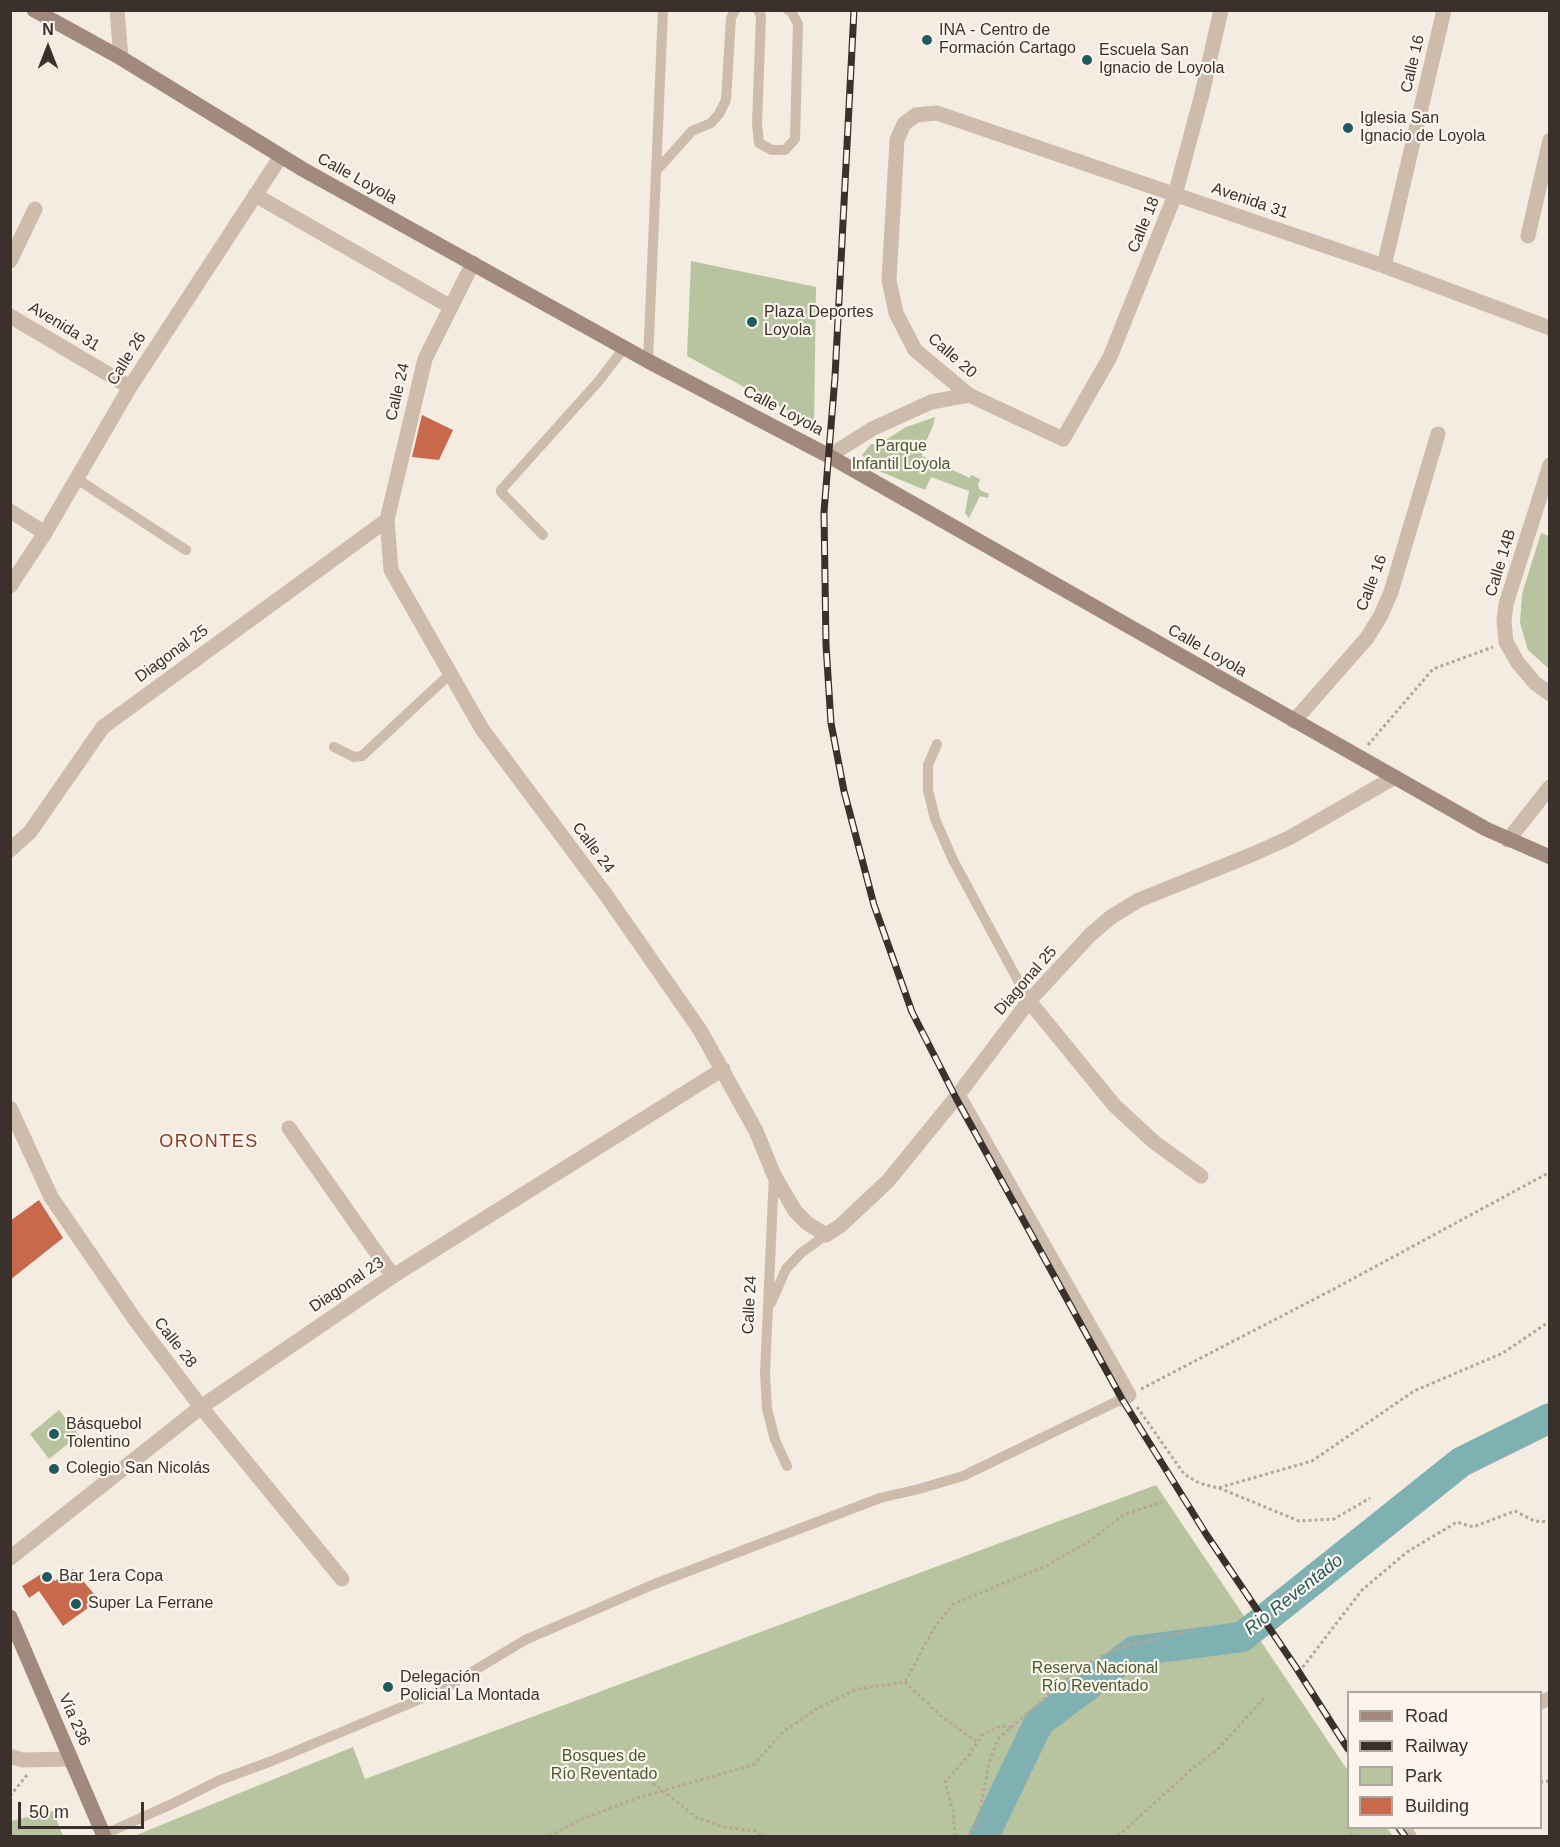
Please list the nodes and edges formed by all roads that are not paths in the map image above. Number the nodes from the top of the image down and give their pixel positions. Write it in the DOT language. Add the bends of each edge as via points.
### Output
graph roads {
  1 [pos="34,10"];
  2 [pos="117,10"];
  3 [pos="663,10"];
  4 [pos="735,10"];
  5 [pos="788,10"];
  6 [pos="1221,10"];
  7 [pos="1444,10"];
  8 [pos="762,12"];
  9 [pos="121,58"];
  10 [pos="937,113"];
  11 [pos="1550,140"];
  12 [pos="281,156"];
  13 [pos="657,170"];
  14 [pos="255,195"];
  15 [pos="1175,195"];
  16 [pos="35,209"];
  17 [pos="1528,236"];
  18 [pos="10,261"];
  19 [pos="473,263"];
  20 [pos="1384,266"];
  21 [pos="451,307"];
  22 [pos="10,316"];
  23 [pos="1550,328"];
  24 [pos="624,348"];
  25 [pos="648,361"];
  26 [pos="130,387"];
  27 [pos="969,395"];
  28 [pos="1438,434"];
  29 [pos="829,456"];
  30 [pos="1550,465"];
  31 [pos="77,479"];
  32 [pos="10,511"];
  33 [pos="387,519"];
  34 [pos="45,533"];
  35 [pos="543,535"];
  36 [pos="186,550"];
  37 [pos="10,586"];
  38 [pos="450,674"];
  39 [pos="1550,694"];
  40 [pos="1294,721"];
  41 [pos="938,744"];
  42 [pos="334,747"];
  43 [pos="1395,777"];
  44 [pos="1550,787"];
  45 [pos="1508,840"];
  46 [pos="10,850"];
  47 [pos="1550,857"];
  48 [pos="1029,1001"];
  49 [pos="723,1069"];
  50 [pos="958,1095"];
  51 [pos="10,1108"];
  52 [pos="289,1128"];
  53 [pos="774,1175"];
  54 [pos="1201,1176"];
  55 [pos="826,1235"];
  56 [pos="393,1276"];
  57 [pos="768,1310"];
  58 [pos="1125,1397"];
  59 [pos="201,1407"];
  60 [pos="787,1466"];
  61 [pos="10,1558"];
  62 [pos="342,1579"];
  63 [pos="10,1617"];
  64 [pos="10,1756"];
  65 [pos="71,1759"];
  66 [pos="104,1835"];
  1 -- 9 [label="main road, Calle Loyola"];
  2 -- 9 [label="street"];
  3 -- 13 [label="lane"];
  4 -- 13 [label="lane" via="731,18 726,100 711,123 692,131"];
  5 -- 8 [label="lane" via="798,24 795,139 785,150 772,150 759,143"];
  6 -- 15 [label="street, Calle 18"];
  7 -- 20 [label="street, Calle 16"];
  9 -- 12 [label="main road, Calle Loyola"];
  10 -- 15 [label="street, Avenida 31"];
  10 -- 27 [label="street, Calle 20" via="916,115 904,124 897,140 889,280 896,314 915,350"];
  11 -- 17 [label="street"];
  12 -- 14 [label="street, Calle 26"];
  12 -- 19 [label="main road, Calle Loyola"];
  13 -- 25 [label="lane"];
  14 -- 21 [label="street"];
  14 -- 26 [label="street, Calle 26"];
  15 -- 20 [label="street, Avenida 31"];
  15 -- 27 [label="street, Calle 18" via="1110,357 1064,439"];
  16 -- 18 [label="street"];
  19 -- 21 [label="street, Calle 24"];
  19 -- 24 [label="main road, Calle Loyola"];
  20 -- 23 [label="street, Avenida 31"];
  21 -- 33 [label="street, Calle 24" via="424,359"];
  22 -- 26 [label="street, Avenida 31"];
  24 -- 25 [label="main road, Calle Loyola"];
  24 -- 35 [label="lane" via="584,399 501,490"];
  25 -- 29 [label="main road, Calle Loyola"];
  26 -- 31 [label="street, Calle 26"];
  27 -- 29 [label="street, Calle 20" via="931,402 872,429"];
  28 -- 40 [label="street, Calle 16" via="1381,615 1367,638"];
  29 -- 40 [label="main road, Calle Loyola"];
  30 -- 39 [label="street, Calle 14B" via="1504,621 1506,642 1518,663"];
  31 -- 34 [label="street, Calle 26"];
  31 -- 36 [label="lane"];
  32 -- 34 [label="street"];
  33 -- 38 [label="street, Calle 24" via="391,570"];
  33 -- 46 [label="street, Diagonal 25" via="103,727 30,831"];
  34 -- 37 [label="street, Calle 26"];
  38 -- 42 [label="lane" via="362,756 354,757"];
  38 -- 49 [label="street, Calle 24" via="482,729 606,895"];
  40 -- 43 [label="main road, Calle Loyola"];
  41 -- 48 [label="lane" via="928,765 928,790 935,819"];
  43 -- 45 [label="main road, Calle Loyola"];
  43 -- 48 [label="street, Diagonal 25" via="1289,838 1139,900 1111,917"];
  44 -- 45 [label="street"];
  45 -- 47 [label="main road, Calle Loyola"];
  48 -- 50 [label="street, Diagonal 25"];
  48 -- 54 [label="street" via="1114,1105 1154,1142"];
  49 -- 53 [label="street, Calle 24"];
  49 -- 56 [label="street, Diagonal 23"];
  50 -- 55 [label="street, Diagonal 25" via="888,1181"];
  50 -- 58 [label="street"];
  51 -- 59 [label="street, Calle 28" via="51,1197 136,1322"];
  52 -- 56 [label="street"];
  53 -- 55 [label="street" via="795,1211"];
  53 -- 57 [label="lane, Calle 24"];
  55 -- 57 [label="lane, Diagonal 25" via="801,1252 786,1269"];
  56 -- 59 [label="street, Diagonal 23"];
  57 -- 60 [label="lane, Calle 24" via="767,1408"];
  58 -- 66 [label="lane" via="963,1476 880,1498 652,1585 525,1640 442,1690 220,1780"];
  59 -- 61 [label="street, Diagonal 23"];
  59 -- 62 [label="street, Calle 28"];
  63 -- 65 [label="main road, Vía 236"];
  64 -- 65 [label="street" via="22,1760"];
  65 -- 66 [label="main road, Vía 236"];
}
